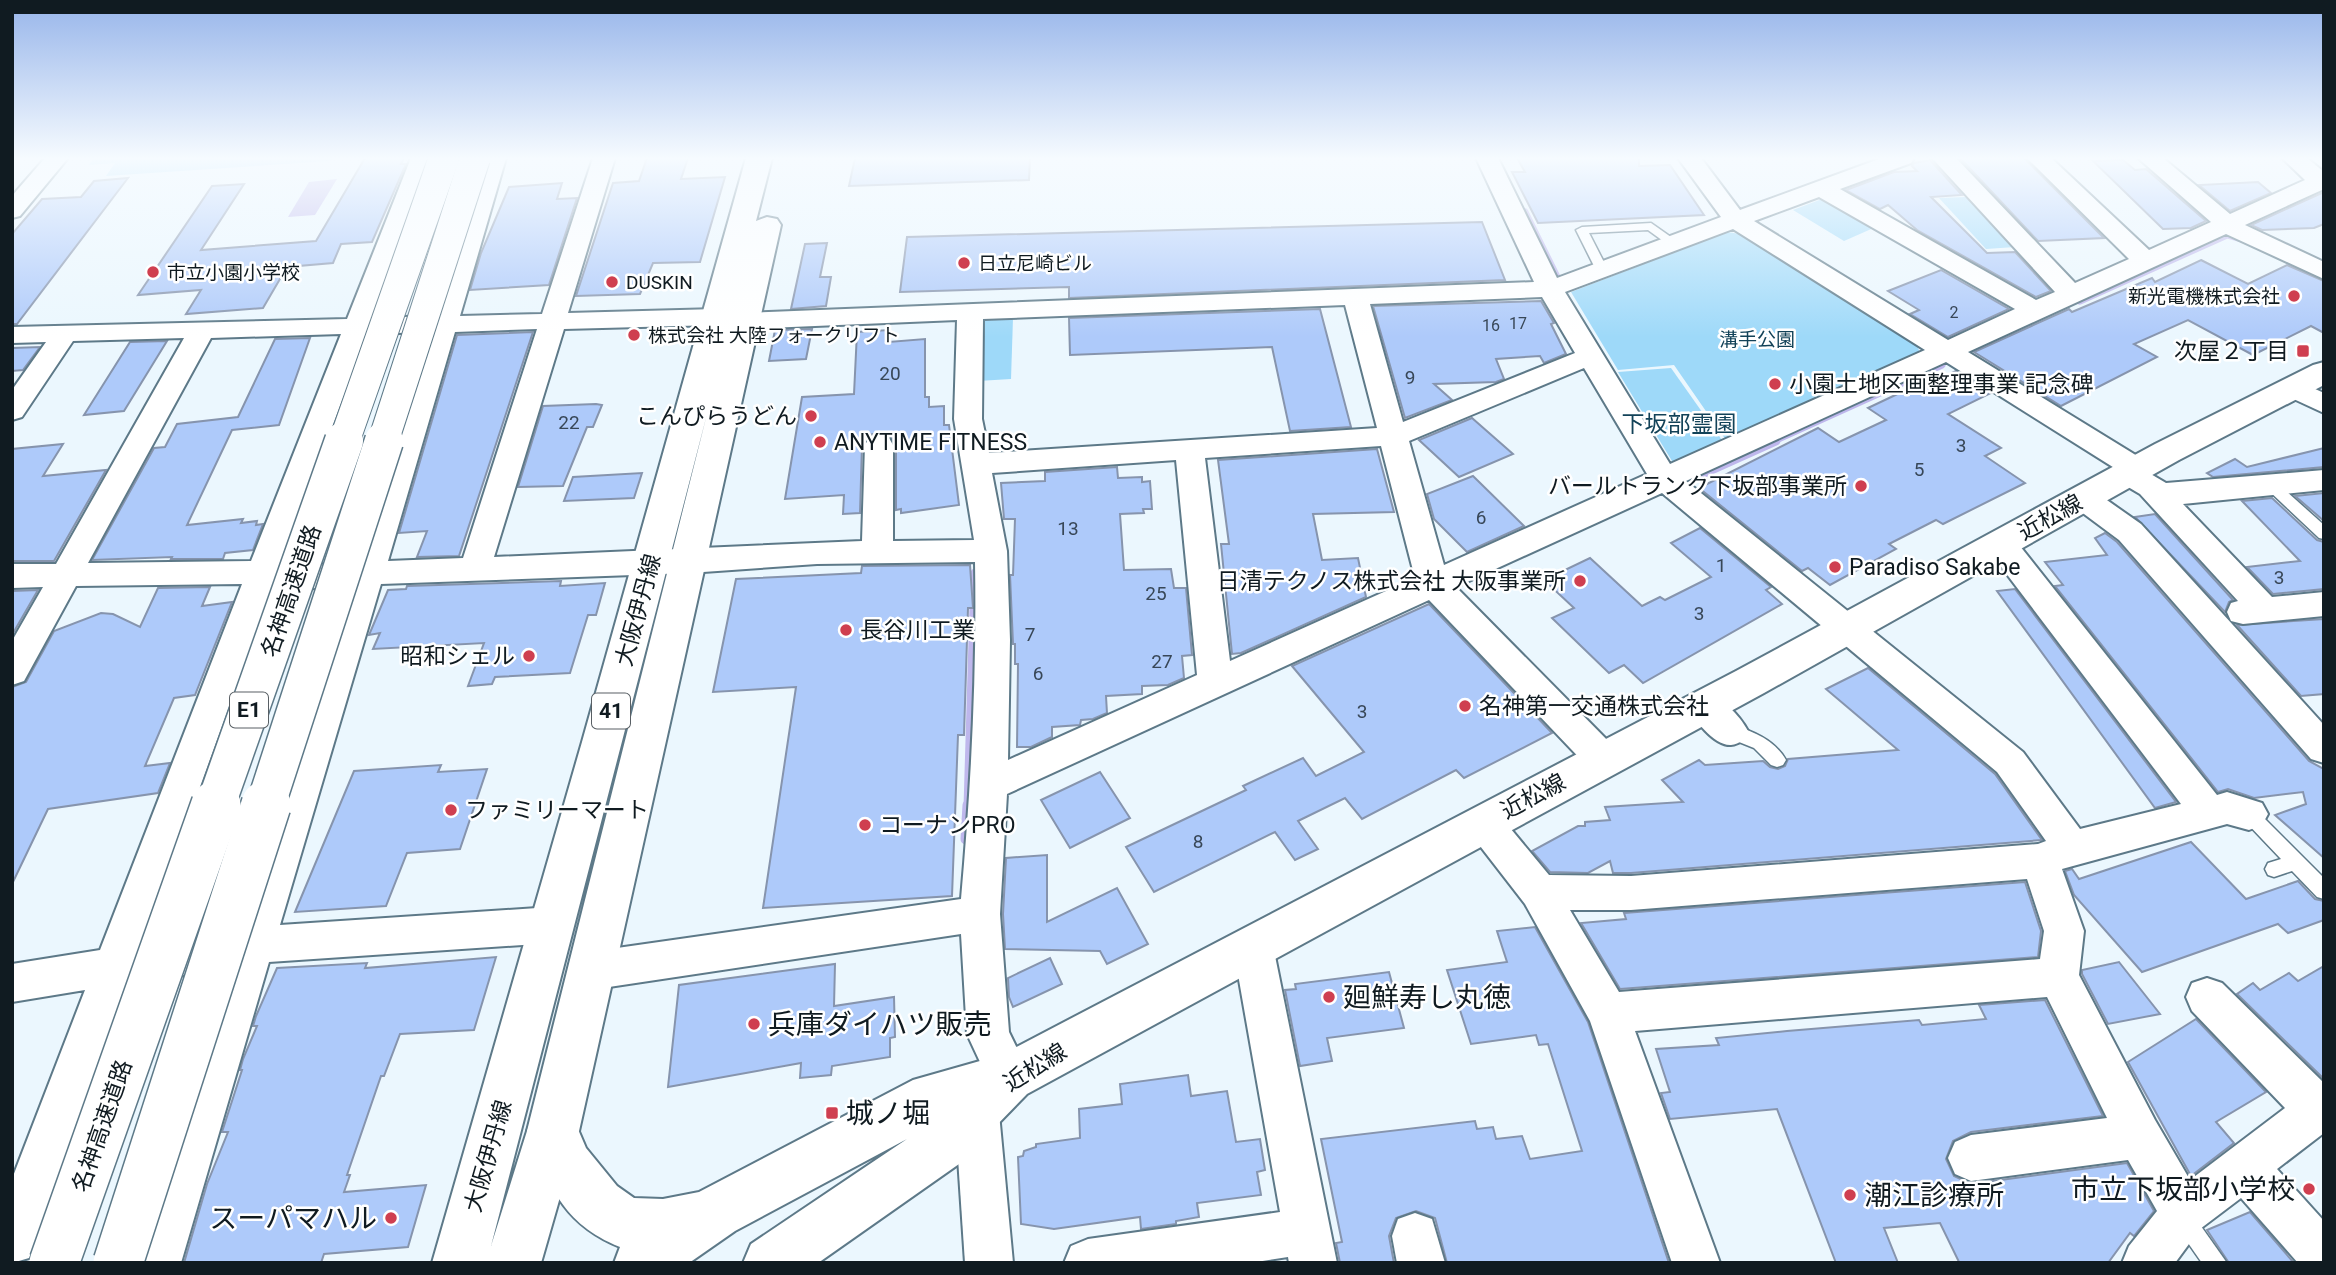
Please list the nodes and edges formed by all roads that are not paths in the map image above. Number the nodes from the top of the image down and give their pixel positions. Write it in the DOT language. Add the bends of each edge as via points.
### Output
graph roads {
  1 [pos="399,218"];
  2 [pos="423,218"];
  3 [pos="456,218"];
  4 [pos="477,218"];
  5 [pos="586,218"];
  6 [pos="749,218"];
  7 [pos="763,218"];
  8 [pos="1516,218"];
  9 [pos="1733,218"];
  10 [pos="1742,218"];
  11 [pos="1874,218"];
  12 [pos="1999,218"];
  13 [pos="2100,218"];
  14 [pos="2219,218"];
  15 [pos="2238,218"];
  16 [pos="1735,220"];
  17 [pos="2226,223"];
  18 [pos="1674,244"];
  19 [pos="2145,260"];
  20 [pos="1602,270"];
  21 [pos="2324,272"];
  22 [pos="1550,289"];
  23 [pos="2071,294"];
  24 [pos="1355,295"];
  25 [pos="970,310"];
  26 [pos="2035,310"];
  27 [pos="731,319"];
  28 [pos="554,321"];
  29 [pos="446,323"];
  30 [pos="356,326"];
  31 [pos="202,330"];
  32 [pos="65,334"];
  33 [pos="12,335"];
  34 [pos="1945,351"];
  35 [pos="1590,356"];
  36 [pos="2313,388"];
  37 [pos="12,411"];
  38 [pos="1395,436"];
  39 [pos="879,445"];
  40 [pos="1189,450"];
  41 [pos="976,464"];
  42 [pos="2139,477"];
  43 [pos="1664,479"];
  44 [pos="2324,480"];
  45 [pos="2272,486"];
  46 [pos="2083,498"];
  47 [pos="2318,522"];
  48 [pos="2324,534"];
  49 [pos="2001,544"];
  50 [pos="991,551"];
  51 [pos="877,552"];
  52 [pos="670,562"];
  53 [pos="475,569"];
  54 [pos="369,573"];
  55 [pos="66,575"];
  56 [pos="261,576"];
  57 [pos="13,577"];
  58 [pos="1433,583"];
  59 [pos="2324,604"];
  60 [pos="2265,610"];
  61 [pos="2206,616"];
  62 [pos="1847,627"];
  63 [pos="12,672"];
  64 [pos="1215,682"];
  65 [pos="1717,718"];
  66 [pos="2324,749"];
  67 [pos="1603,759"];
  68 [pos="1777,760"];
  69 [pos="989,785"];
  70 [pos="2209,813"];
  71 [pos="2249,814"];
  72 [pos="1483,822"];
  73 [pos="2056,855"];
  74 [pos="2295,862"];
  75 [pos="2274,869"];
  76 [pos="2324,891"];
  77 [pos="1539,892"];
  78 [pos="980,914"];
  79 [pos="552,925"];
  80 [pos="255,945"];
  81 [pos="1252,946"];
  82 [pos="115,969"];
  83 [pos="589,971"];
  84 [pos="2058,977"];
  85 [pos="12,983"];
  86 [pos="2207,997"];
  87 [pos="1608,1013"];
  88 [pos="993,1095"];
  89 [pos="2320,1107"];
  90 [pos="553,1130"];
  91 [pos="2139,1136"];
  92 [pos="1971,1158"];
  93 [pos="2254,1178"];
  94 [pos="716,1212"];
  95 [pos="2188,1223"];
  96 [pos="12,1241"];
  97 [pos="1310,1247"];
  98 [pos="2324,1256"];
  99 [pos="54,1263"];
  100 [pos="118,1263"];
  101 [pos="158,1263"];
  102 [pos="458,1263"];
  103 [pos="513,1263"];
  104 [pos="641,1263"];
  105 [pos="770,1263"];
  106 [pos="989,1263"];
  107 [pos="1088,1263"];
  108 [pos="1696,1263"];
  109 [pos="2146,1263"];
  110 [pos="2216,1263"];
  1 -- 30 [label="street"];
  2 -- 99 [label="main road, 名神高速道路 / E1, bridge"];
  3 -- 100 [label="main road, 名神高速道路 / E1, bridge"];
  4 -- 29 [label="street"];
  5 -- 28 [label="street"];
  6 -- 27 [label="main road, 大阪伊丹線 / 41"];
  7 -- 27 [label="main road, 大阪伊丹線 / 41"];
  8 -- 22 [label="street"];
  9 -- 16 [label="street"];
  10 -- 16 [label="street"];
  11 -- 26 [label="street"];
  12 -- 23 [label="street"];
  13 -- 19 [label="street"];
  14 -- 17 [label="street"];
  15 -- 17 [label="street"];
  16 -- 18 [label="street"];
  16 -- 34 [label="street"];
  17 -- 19 [label="street"];
  17 -- 21 [label="street"];
  18 -- 20 [label="street"];
  18 -- 20 [label="lane" via="1651,226 1582,230"];
  19 -- 23 [label="street"];
  20 -- 22 [label="street"];
  22 -- 24 [label="street"];
  22 -- 35 [label="street"];
  23 -- 26 [label="street"];
  24 -- 25 [label="street"];
  24 -- 38 [label="street"];
  25 -- 27 [label="street"];
  25 -- 41 [label="street" via="968,419"];
  26 -- 34 [label="street"];
  27 -- 28 [label="street"];
  27 -- 52 [label="main road, 大阪伊丹線 / 41"];
  28 -- 29 [label="street"];
  28 -- 53 [label="street"];
  29 -- 30 [label="street"];
  29 -- 54 [label="street"];
  30 -- 31 [label="street"];
  30 -- 56 [label="street"];
  31 -- 32 [label="street"];
  31 -- 55 [label="street"];
  32 -- 33 [label="street"];
  32 -- 37 [label="street"];
  34 -- 42 [label="street"];
  34 -- 43 [label="street"];
  35 -- 38 [label="street"];
  35 -- 43 [label="street"];
  36 -- 42 [label="main road, 近松線"];
  38 -- 40 [label="street"];
  38 -- 58 [label="street"];
  39 -- 51 [label="street"];
  40 -- 41 [label="street"];
  40 -- 64 [label="street"];
  41 -- 50 [label="street"];
  42 -- 45 [label="street" via="2159,492 2176,494"];
  42 -- 46 [label="main road, 近松線"];
  42 -- 60 [label="street"];
  43 -- 58 [label="street"];
  43 -- 62 [label="street"];
  44 -- 45 [label="street"];
  45 -- 47 [label="lane"];
  46 -- 49 [label="main road, 近松線"];
  46 -- 61 [label="street" via="2130,532"];
  47 -- 48 [label="lane"];
  49 -- 62 [label="main road, 近松線"];
  49 -- 70 [label="street"];
  50 -- 51 [label="street"];
  50 -- 69 [label="street"];
  51 -- 52 [label="street"];
  52 -- 53 [label="street"];
  52 -- 79 [label="main road, 大阪伊丹線 / 41"];
  52 -- 83 [label="main road, 大阪伊丹線 / 41"];
  53 -- 54 [label="street"];
  54 -- 56 [label="street"];
  54 -- 80 [label="street"];
  55 -- 56 [label="street"];
  55 -- 57 [label="street"];
  55 -- 63 [label="street"];
  56 -- 82 [label="street"];
  58 -- 64 [label="street"];
  58 -- 67 [label="street"];
  59 -- 60 [label="street"];
  60 -- 61 [label="street"];
  61 -- 66 [label="street"];
  62 -- 65 [label="main road, 近松線"];
  62 -- 73 [label="street" via="2010,762"];
  64 -- 69 [label="street"];
  65 -- 67 [label="main road, 近松線"];
  65 -- 68 [label="lane" via="1760,743"];
  67 -- 72 [label="main road, 近松線"];
  69 -- 78 [label="street"];
  70 -- 71 [label="street" via="2227,808"];
  70 -- 73 [label="street"];
  71 -- 74 [label="lane"];
  72 -- 77 [label="street"];
  72 -- 81 [label="main road, 近松線"];
  73 -- 77 [label="street" via="1631,893"];
  73 -- 84 [label="street" via="2064,931"];
  74 -- 75 [label="lane"];
  74 -- 76 [label="lane"];
  77 -- 87 [label="street"];
  78 -- 83 [label="street"];
  78 -- 88 [label="street"];
  79 -- 80 [label="street"];
  79 -- 102 [label="main road, 大阪伊丹線 / 41"];
  80 -- 82 [label="street"];
  80 -- 101 [label="street"];
  81 -- 88 [label="main road, 近松線"];
  81 -- 97 [label="street"];
  82 -- 85 [label="street"];
  82 -- 96 [label="street"];
  83 -- 90 [label="main road, 大阪伊丹線 / 41"];
  84 -- 87 [label="street"];
  84 -- 91 [label="street"];
  86 -- 89 [label="street"];
  87 -- 108 [label="street"];
  88 -- 94 [label="main road" via="932,1098"];
  88 -- 105 [label="main road, 近松線" via="941,1146"];
  88 -- 106 [label="street"];
  89 -- 93 [label="street"];
  90 -- 94 [label="main road" via="565,1163 579,1183 615,1218 642,1227"];
  90 -- 103 [label="main road, 大阪伊丹線 / 41"];
  91 -- 92 [label="street"];
  91 -- 95 [label="street"];
  93 -- 95 [label="street"];
  93 -- 98 [label="street"];
  94 -- 104 [label="main road"];
  95 -- 109 [label="street"];
  95 -- 110 [label="lane"];
  97 -- 107 [label="street"];
}
